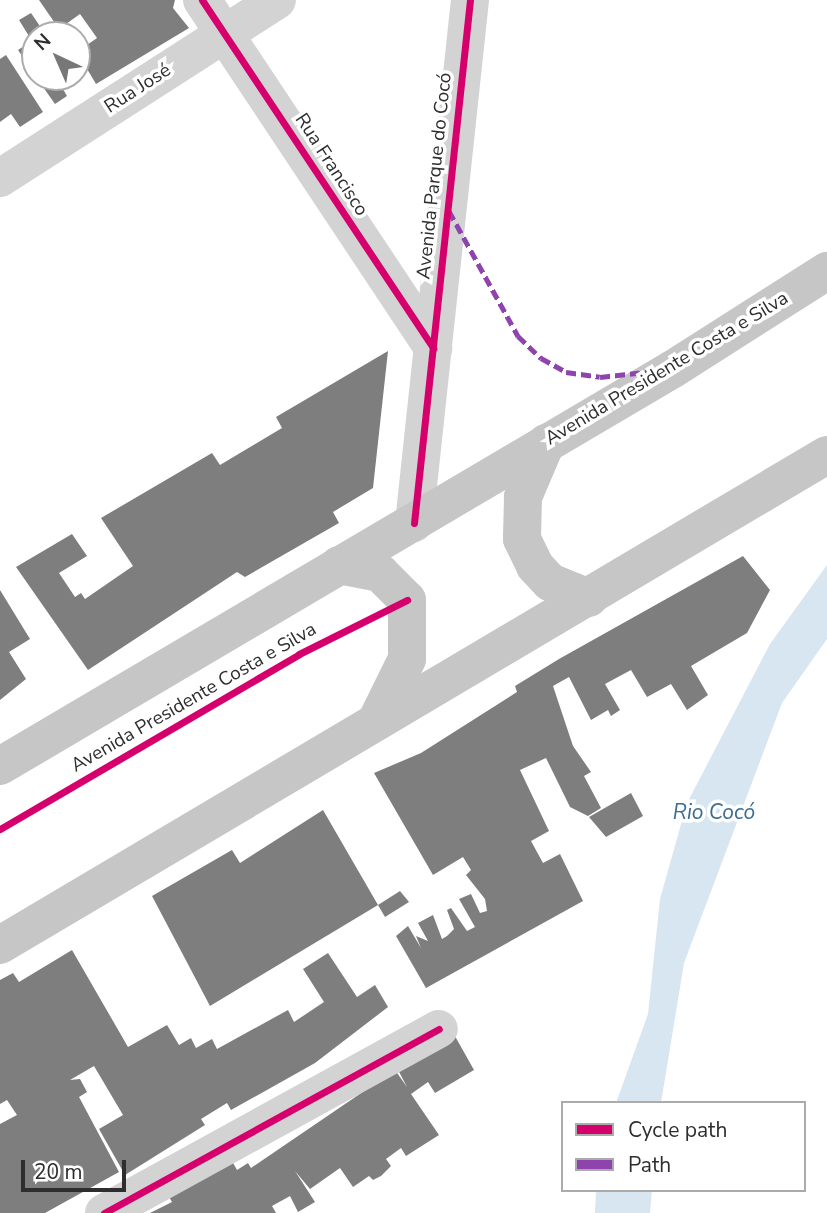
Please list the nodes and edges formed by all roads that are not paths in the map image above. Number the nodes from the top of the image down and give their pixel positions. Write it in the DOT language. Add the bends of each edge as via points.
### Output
graph roads {
  1 [pos="202,0"];
  2 [pos="277,0"];
  3 [pos="470,0"];
  4 [pos="225,33"];
  5 [pos="0,178"];
  6 [pos="827,271"];
  7 [pos="433,348"];
  8 [pos="546,443"];
  9 [pos="827,455"];
  10 [pos="414,523"];
  11 [pos="339,565"];
  12 [pos="589,598"];
  13 [pos="377,720"];
  14 [pos="0,766"];
  15 [pos="0,945"];
  16 [pos="439,1029"];
  17 [pos="120,1209"];
  1 -- 4 [label="street, Rua Francisco"];
  2 -- 4 [label="street, Rua José"];
  3 -- 7 [label="street, Avenida Parque do Cocó"];
  4 -- 5 [label="street, Rua José"];
  4 -- 7 [label="street, Rua Francisco"];
  6 -- 8 [label="main road, Avenida Presidente Costa e Silva"];
  7 -- 10 [label="street, Avenida Parque do Cocó"];
  8 -- 10 [label="main road, Avenida Presidente Costa e Silva"];
  8 -- 12 [label="main road" via="523,497 522,539 550,582"];
  9 -- 12 [label="main road"];
  10 -- 11 [label="main road, Avenida Presidente Costa e Silva"];
  11 -- 13 [label="main road" via="380,573 407,600 411,635 407,659"];
  11 -- 14 [label="main road, Avenida Presidente Costa e Silva"];
  12 -- 13 [label="main road"];
  13 -- 15 [label="main road"];
  16 -- 17 [label="street"];
}
